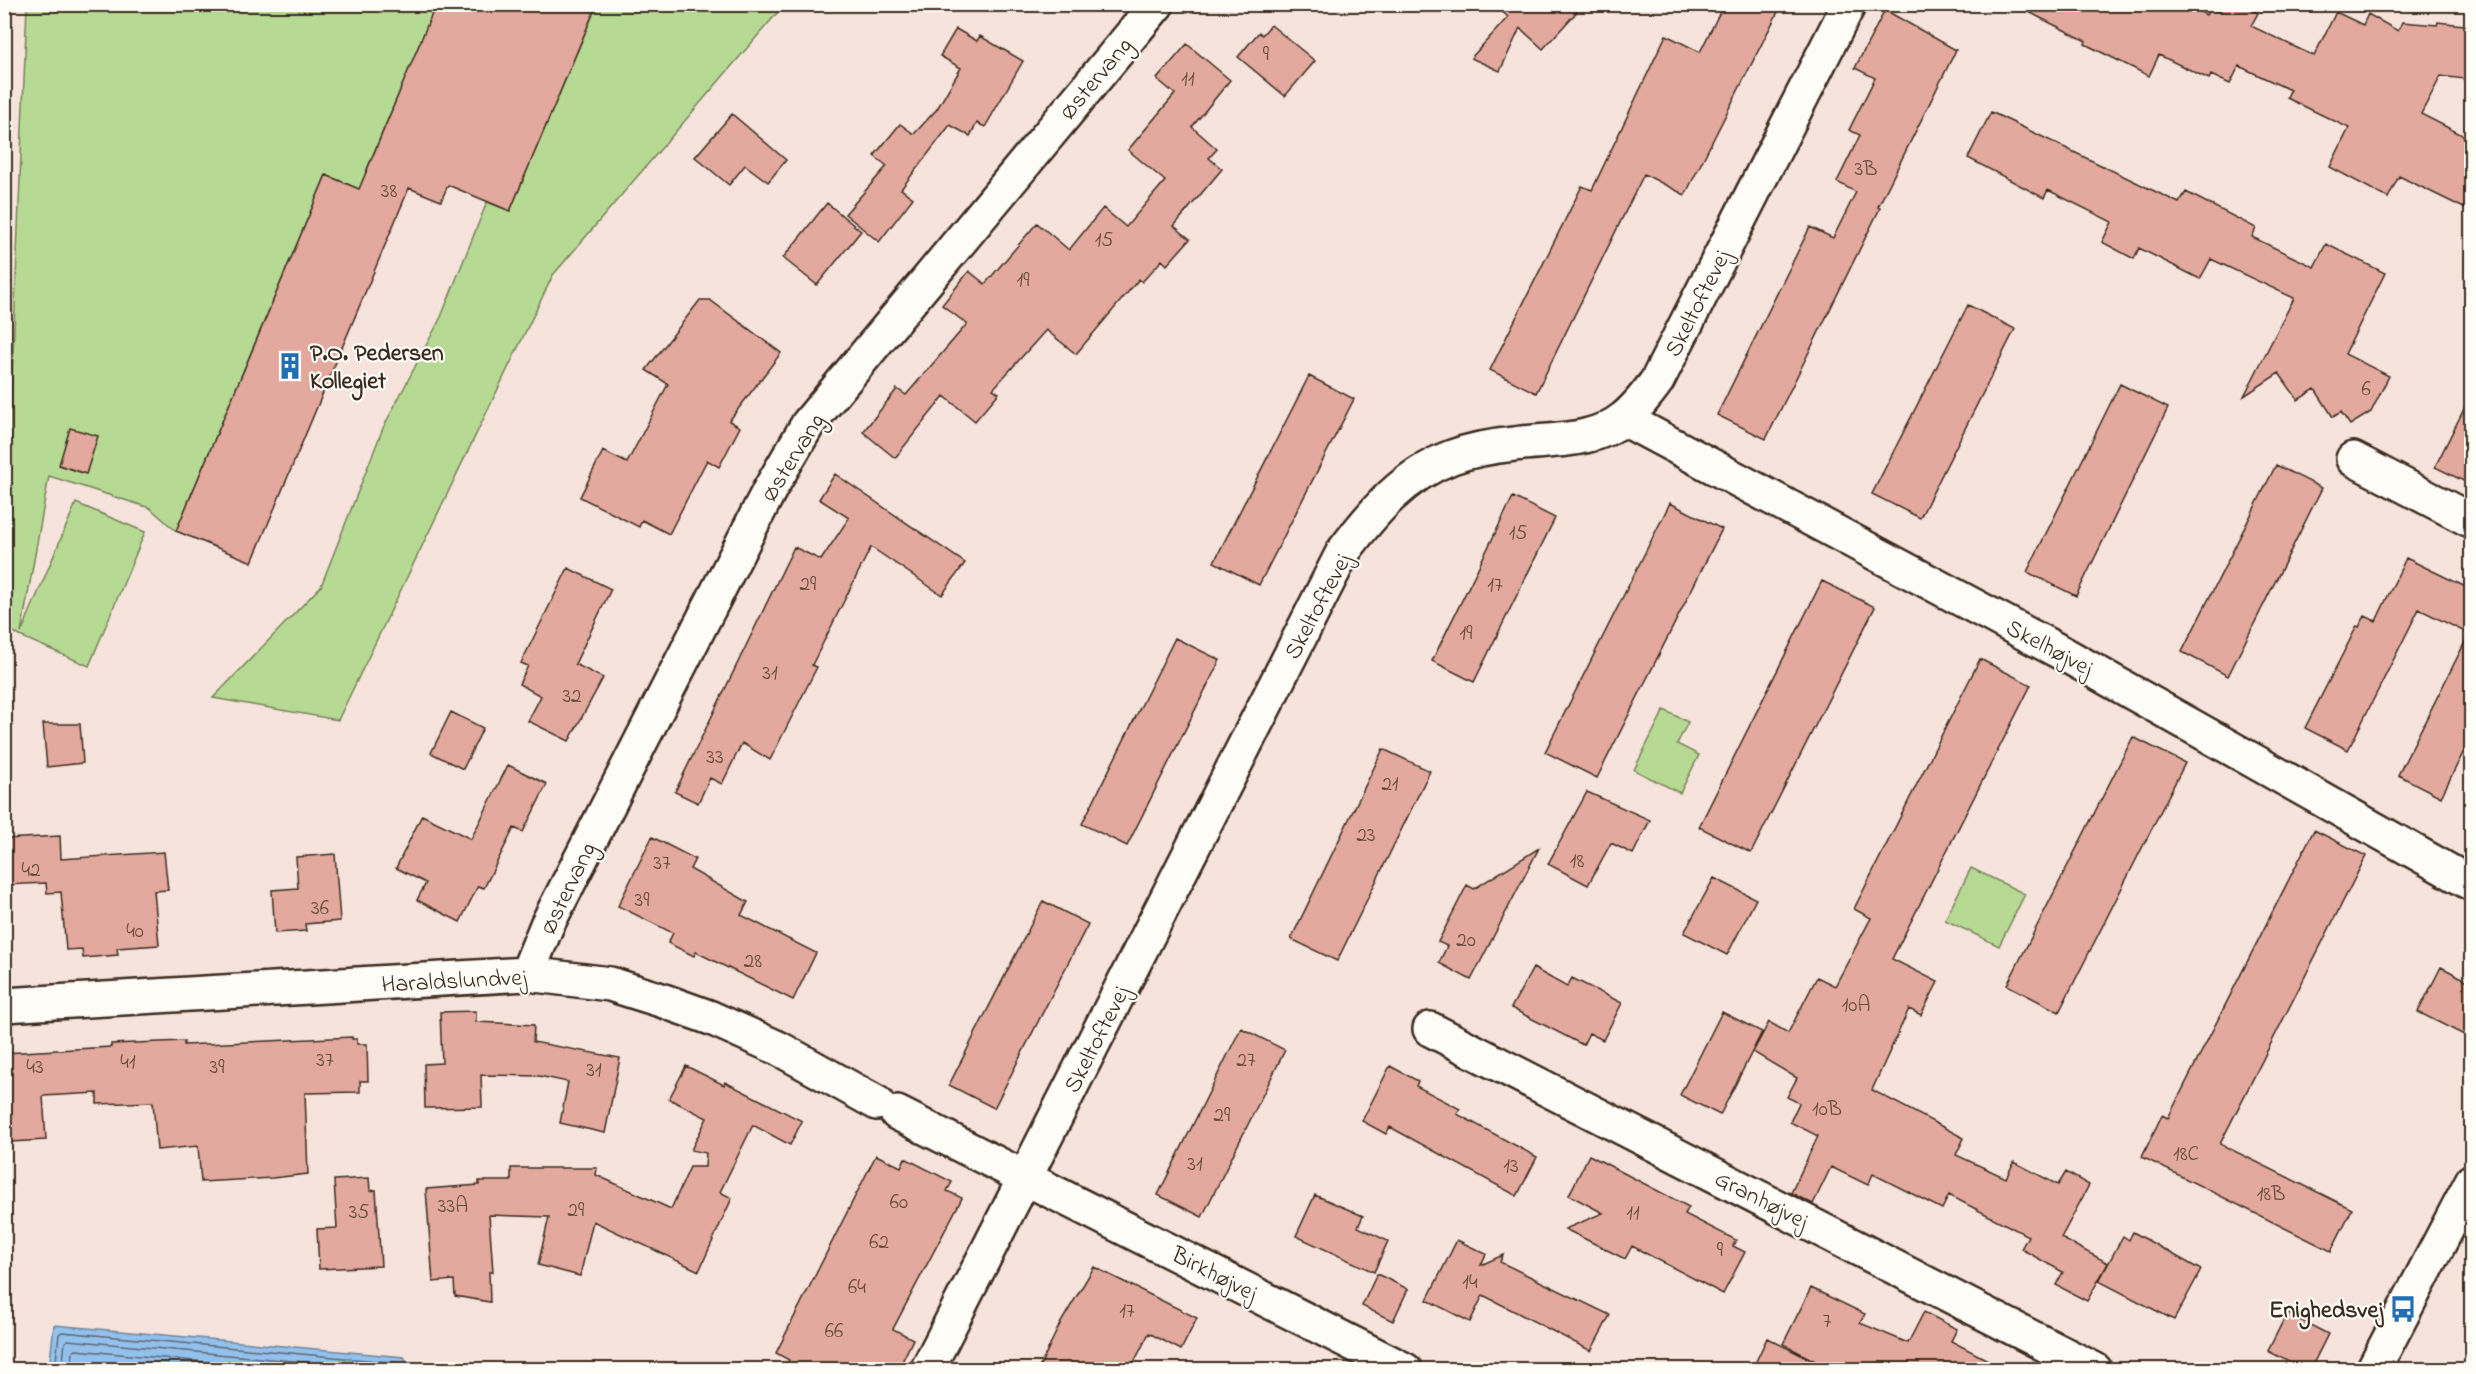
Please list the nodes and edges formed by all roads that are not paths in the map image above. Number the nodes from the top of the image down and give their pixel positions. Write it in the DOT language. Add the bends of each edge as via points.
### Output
graph roads {
  1 [pos="1157,4"];
  2 [pos="1849,4"];
  3 [pos="1624,419"];
  4 [pos="2353,459"];
  5 [pos="2472,521"];
  6 [pos="2472,884"];
  7 [pos="527,974"];
  8 [pos="4,1005"];
  9 [pos="1430,1029"];
  10 [pos="1025,1176"];
  11 [pos="2472,1181"];
  12 [pos="927,1370"];
  13 [pos="1405,1370"];
  14 [pos="2094,1370"];
  15 [pos="2373,1370"];
  1 -- 7 [label="street, Østervang" via="808,424 770,489 547,925"];
  2 -- 3 [label="street, Skeltoftevej" via="1657,381"];
  3 -- 6 [label="street, Skelhøjvej" via="2064,654"];
  3 -- 10 [label="street, Skeltoftevej" via="1585,436 1513,444 1453,457 1411,479 1361,528 1343,552"];
  4 -- 5 [label="street"];
  7 -- 8 [label="street, Haraldslundvej"];
  7 -- 10 [label="street, Haraldslundvej" via="610,984 711,1018 778,1048 887,1108"];
  9 -- 14 [label="street, Granhøjvej"];
  10 -- 12 [label="street, Skeltoftevej"];
  10 -- 13 [label="street, Birkhøjvej"];
  11 -- 15 [label="street"];
}
